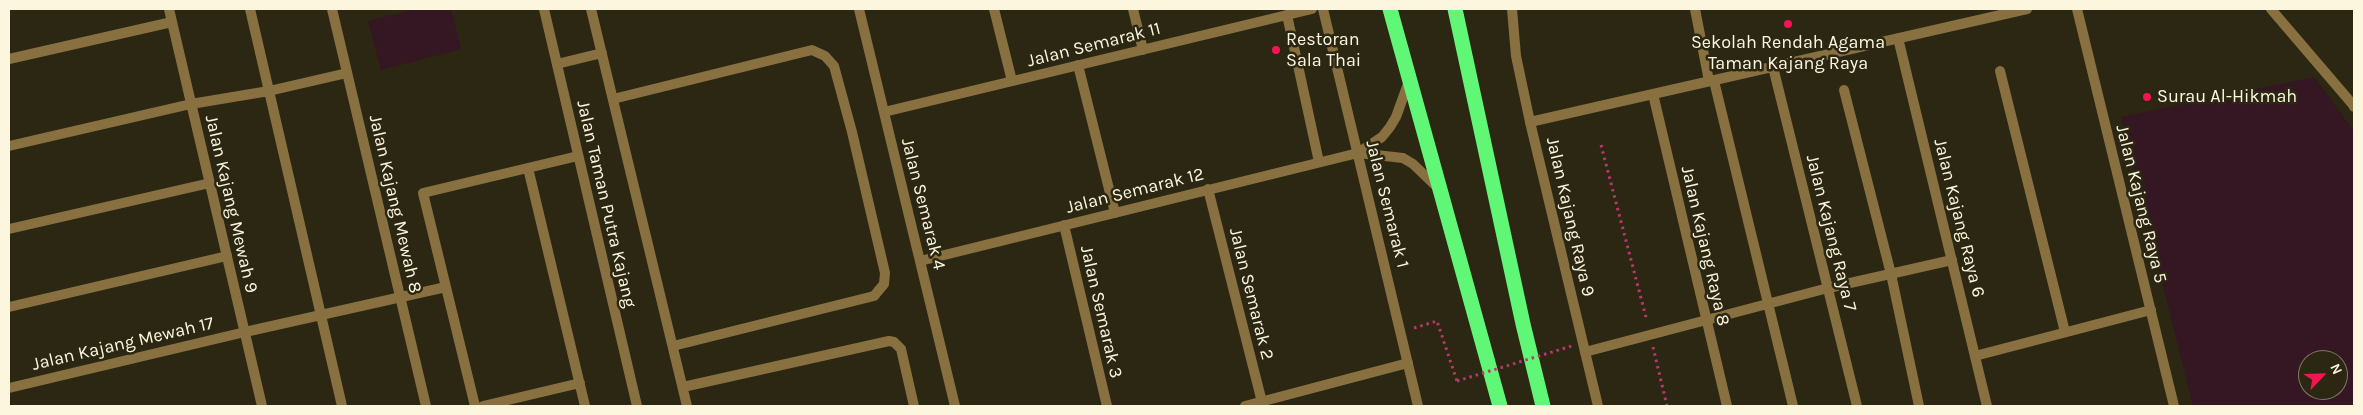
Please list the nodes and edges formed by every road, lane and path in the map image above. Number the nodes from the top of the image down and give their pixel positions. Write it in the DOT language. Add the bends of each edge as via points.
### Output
graph roads {
  1 [pos="169,9"];
  2 [pos="250,9"];
  3 [pos="332,9"];
  4 [pos="544,9"];
  5 [pos="592,9"];
  6 [pos="859,9"];
  7 [pos="994,9"];
  8 [pos="1133,9"];
  9 [pos="1312,9"];
  10 [pos="1323,9"];
  11 [pos="1390,9"];
  12 [pos="1455,9"];
  13 [pos="1512,9"];
  14 [pos="1695,9"];
  15 [pos="2027,9"];
  16 [pos="2077,9"];
  17 [pos="2271,9"];
  18 [pos="1287,15"];
  19 [pos="172,22"];
  20 [pos="1898,38"];
  21 [pos="1143,50"];
  22 [pos="602,53"];
  23 [pos="9,59"];
  24 [pos="557,64"];
  25 [pos="1078,65"];
  26 [pos="1773,67"];
  27 [pos="2000,71"];
  28 [pos="347,73"];
  29 [pos="1012,81"];
  30 [pos="1409,81"];
  31 [pos="1712,81"];
  32 [pos="269,90"];
  33 [pos="1844,90"];
  34 [pos="1653,94"];
  35 [pos="613,98"];
  36 [pos="191,104"];
  37 [pos="2354,106"];
  38 [pos="884,112"];
  39 [pos="1530,122"];
  40 [pos="1601,145"];
  41 [pos="9,146"];
  42 [pos="1358,153"];
  43 [pos="578,156"];
  44 [pos="1319,162"];
  45 [pos="528,168"];
  46 [pos="210,183"];
  47 [pos="1208,189"];
  48 [pos="1440,190"];
  49 [pos="1115,213"];
  50 [pos="1064,225"];
  51 [pos="9,229"];
  52 [pos="227,256"];
  53 [pos="1952,260"];
  54 [pos="920,261"];
  55 [pos="1891,274"];
  56 [pos="446,287"];
  57 [pos="1828,288"];
  58 [pos="400,297"];
  59 [pos="1770,304"];
  60 [pos="9,307"];
  61 [pos="2151,310"];
  62 [pos="321,316"];
  63 [pos="1706,320"];
  64 [pos="245,332"];
  65 [pos="1401,332"];
  66 [pos="2065,332"];
  67 [pos="1650,334"];
  68 [pos="1575,344"];
  69 [pos="673,346"];
  70 [pos="1585,352"];
  71 [pos="1975,356"];
  72 [pos="1408,363"];
  73 [pos="580,383"];
  74 [pos="9,388"];
  75 [pos="683,388"];
  76 [pos="1262,405"];
  77 [pos="262,406"];
  78 [pos="342,406"];
  79 [pos="426,406"];
  80 [pos="474,406"];
  81 [pos="483,406"];
  82 [pos="585,406"];
  83 [pos="637,406"];
  84 [pos="687,406"];
  85 [pos="914,406"];
  86 [pos="955,406"];
  87 [pos="1107,406"];
  88 [pos="1245,406"];
  89 [pos="1418,406"];
  90 [pos="1500,406"];
  91 [pos="1544,406"];
  92 [pos="1598,406"];
  93 [pos="1667,406"];
  94 [pos="1727,406"];
  95 [pos="1793,406"];
  96 [pos="1858,406"];
  97 [pos="1919,406"];
  98 [pos="1988,406"];
  99 [pos="2174,406"];
  1 -- 19 [label="street, Jalan Kajang Mewah 9"];
  2 -- 32 [label="street"];
  3 -- 28 [label="street, Jalan Kajang Mewah 8"];
  4 -- 24 [label="street, Jalan Taman Putra Kajang"];
  5 -- 22 [label="street"];
  6 -- 38 [label="street, Jalan Semarak 4"];
  7 -- 29 [label="street"];
  8 -- 21 [label="street"];
  9 -- 18 [label="street, Jalan Semarak 11"];
  10 -- 42 [label="street, Jalan Semarak 1"];
  11 -- 30 [label="highway"];
  12 -- 91 [label="highway" via="1523,324"];
  13 -- 39 [label="street" via="1516,56"];
  14 -- 31 [label="street"];
  15 -- 20 [label="street, Jalan Kajang Raya 9"];
  16 -- 61 [label="street, Jalan Kajang Raya 5"];
  17 -- 37 [label="street"];
  18 -- 21 [label="street, Jalan Semarak 11"];
  18 -- 44 [label="street"];
  19 -- 23 [label="street"];
  19 -- 36 [label="street, Jalan Kajang Mewah 9"];
  20 -- 26 [label="street, Jalan Kajang Raya 9"];
  20 -- 53 [label="street, Jalan Kajang Raya 6"];
  21 -- 25 [label="street, Jalan Semarak 11"];
  22 -- 24 [label="street"];
  22 -- 35 [label="street"];
  24 -- 43 [label="street, Jalan Taman Putra Kajang"];
  25 -- 29 [label="street, Jalan Semarak 11"];
  25 -- 49 [label="street"];
  26 -- 31 [label="street, Jalan Kajang Raya 9"];
  26 -- 57 [label="street, Jalan Kajang Raya 7"];
  27 -- 66 [label="street"];
  28 -- 32 [label="street"];
  28 -- 58 [label="street, Jalan Kajang Mewah 8"];
  29 -- 38 [label="street, Jalan Semarak 11"];
  30 -- 42 [label="street, Jalan Semarak 12" via="1390,127 1382,137"];
  30 -- 48 [label="highway"];
  31 -- 34 [label="street, Jalan Kajang Raya 9"];
  31 -- 59 [label="street"];
  32 -- 36 [label="street"];
  32 -- 62 [label="street"];
  33 -- 55 [label="street"];
  34 -- 39 [label="street, Jalan Kajang Raya 9"];
  34 -- 63 [label="street, Jalan Kajang Raya 8"];
  35 -- 69 [label="street"];
  35 -- 69 [label="street" via="812,50 825,56 834,66 852,132 885,273 884,284 874,296"];
  36 -- 41 [label="street"];
  36 -- 46 [label="street, Jalan Kajang Mewah 9"];
  38 -- 54 [label="street, Jalan Semarak 4"];
  39 -- 70 [label="street, Jalan Kajang Raya 9"];
  40 -- 67 [label="path"];
  42 -- 44 [label="street, Jalan Semarak 12"];
  42 -- 48 [label="street, Jalan Semarak 12" via="1403,158"];
  42 -- 65 [label="street, Jalan Semarak 1"];
  43 -- 45 [label="street"];
  43 -- 83 [label="street, Jalan Taman Putra Kajang"];
  44 -- 47 [label="street, Jalan Semarak 12"];
  45 -- 56 [label="street" via="423,193"];
  45 -- 73 [label="street"];
  46 -- 51 [label="street"];
  46 -- 52 [label="street, Jalan Kajang Mewah 9"];
  47 -- 49 [label="street, Jalan Semarak 12"];
  47 -- 76 [label="street, Jalan Semarak 2"];
  48 -- 90 [label="highway"];
  49 -- 50 [label="street, Jalan Semarak 12"];
  50 -- 54 [label="street, Jalan Semarak 12"];
  50 -- 87 [label="street, Jalan Semarak 3"];
  52 -- 60 [label="street"];
  52 -- 64 [label="street, Jalan Kajang Mewah 9"];
  53 -- 55 [label="street"];
  53 -- 71 [label="street, Jalan Kajang Raya 6"];
  54 -- 86 [label="street, Jalan Semarak 4"];
  55 -- 57 [label="street"];
  55 -- 97 [label="street"];
  56 -- 58 [label="street, Jalan Kajang Mewah 17"];
  56 -- 80 [label="street"];
  57 -- 59 [label="street"];
  57 -- 96 [label="street, Jalan Kajang Raya 7"];
  58 -- 62 [label="street, Jalan Kajang Mewah 17"];
  58 -- 79 [label="street, Jalan Kajang Mewah 8"];
  59 -- 63 [label="street"];
  59 -- 95 [label="street"];
  61 -- 66 [label="street"];
  61 -- 99 [label="street, Jalan Kajang Raya 5"];
  62 -- 64 [label="street, Jalan Kajang Mewah 17"];
  62 -- 78 [label="street"];
  63 -- 67 [label="street"];
  63 -- 94 [label="street, Jalan Kajang Raya 8"];
  64 -- 74 [label="street, Jalan Kajang Mewah 17"];
  64 -- 77 [label="street, Jalan Kajang Mewah 9"];
  65 -- 68 [label="path, bridge" via="1437,321 1457,381"];
  65 -- 72 [label="street, Jalan Semarak 1"];
  66 -- 71 [label="street"];
  67 -- 70 [label="street"];
  67 -- 93 [label="path"];
  69 -- 75 [label="street"];
  70 -- 92 [label="street, Jalan Kajang Raya 9"];
  71 -- 98 [label="street, Jalan Kajang Raya 6"];
  72 -- 76 [label="street"];
  72 -- 89 [label="street, Jalan Semarak 1"];
  73 -- 81 [label="street"];
  73 -- 82 [label="street"];
  75 -- 84 [label="street"];
  75 -- 85 [label="street" via="889,341 900,349"];
  76 -- 88 [label="street"];
}
